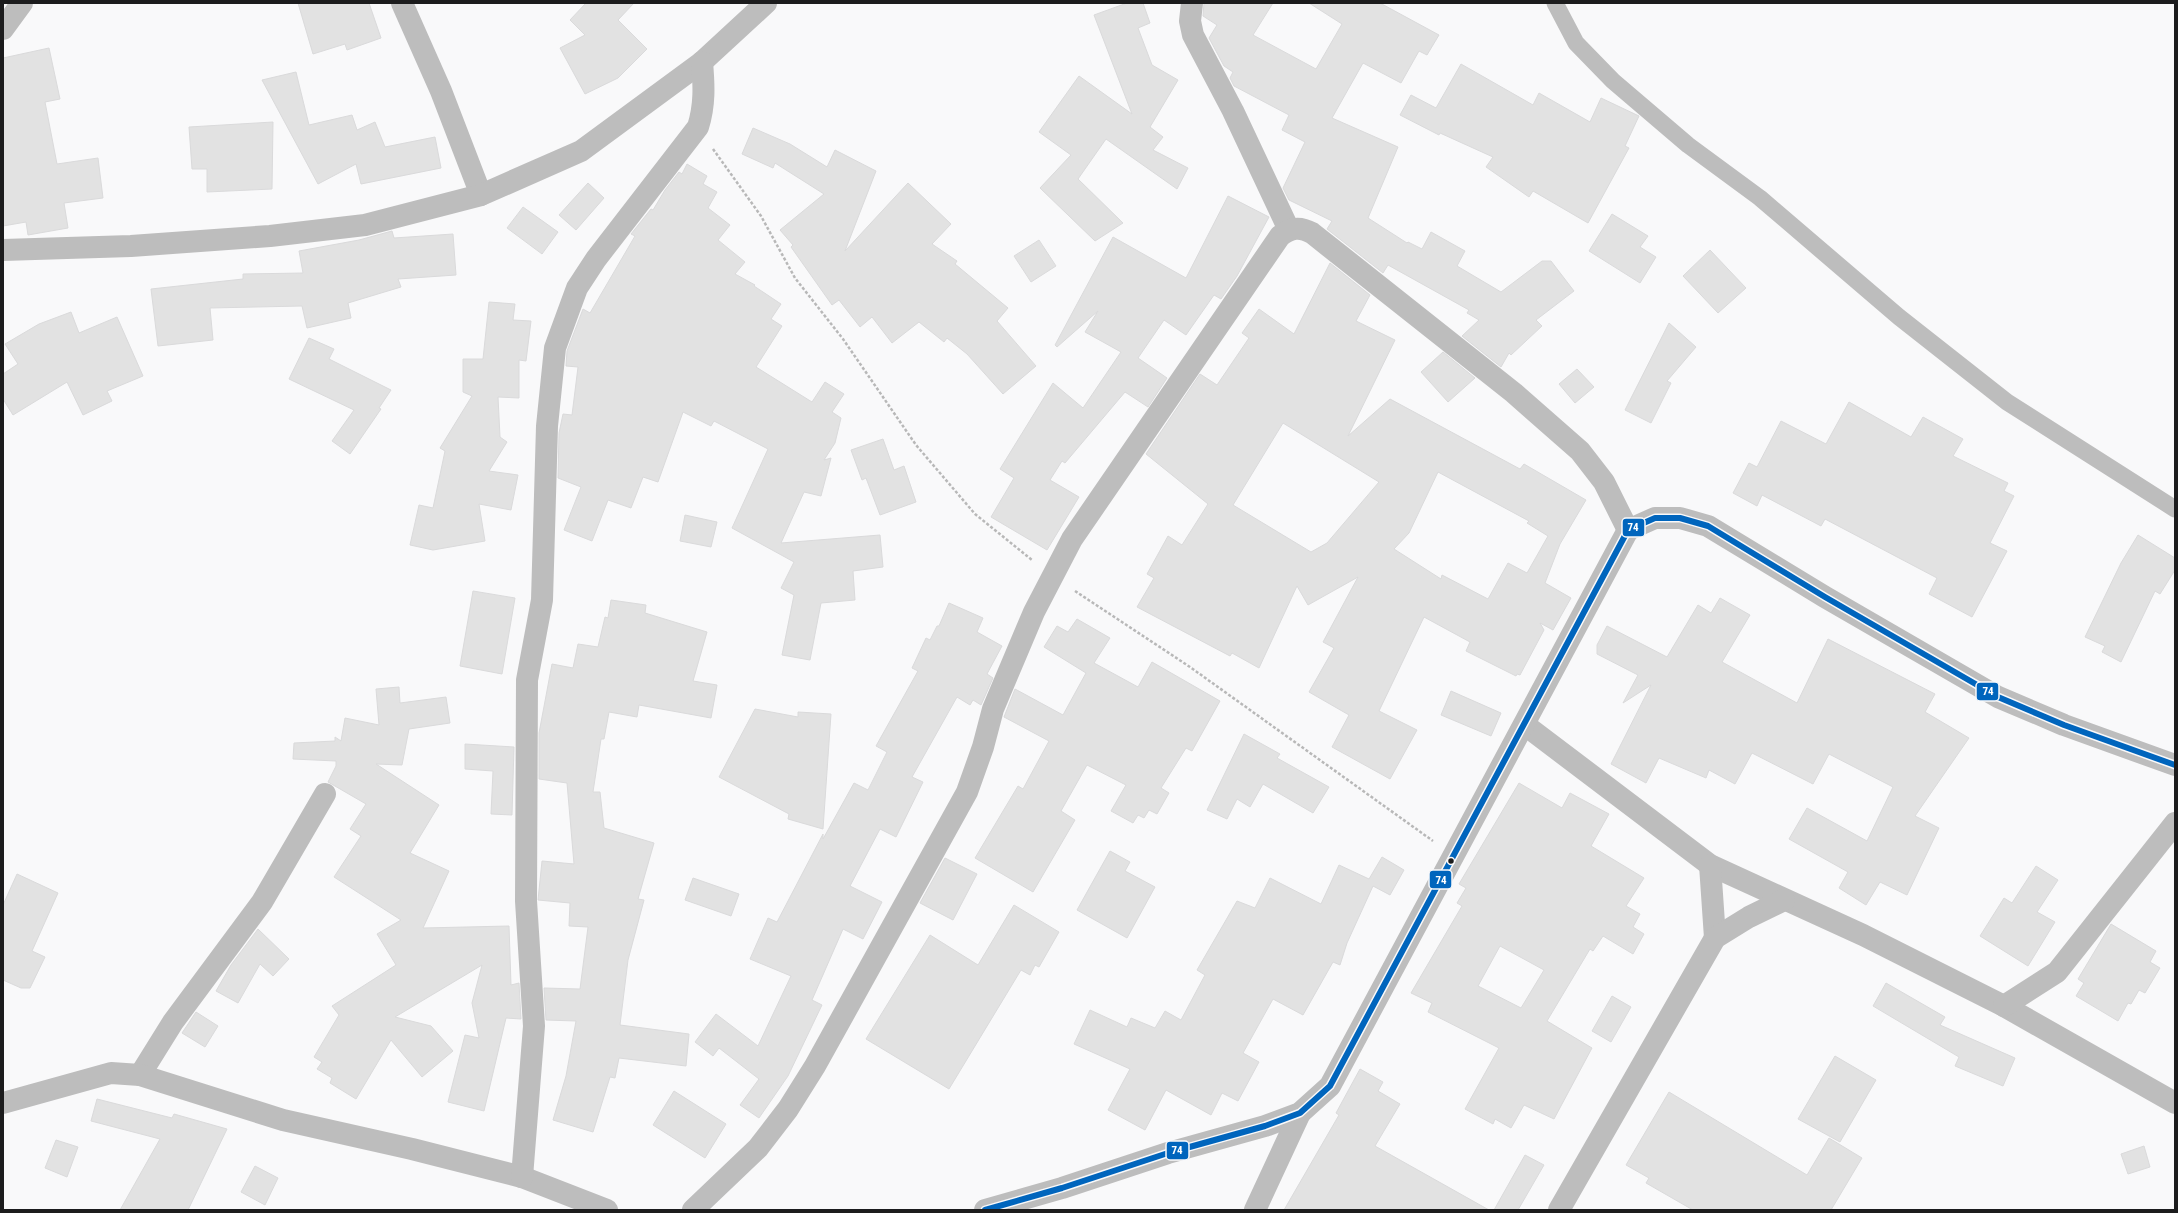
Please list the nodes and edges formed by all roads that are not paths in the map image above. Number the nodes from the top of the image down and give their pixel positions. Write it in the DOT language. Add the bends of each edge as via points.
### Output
graph roads {
  1 [pos="22,3"];
  2 [pos="402,3"];
  3 [pos="766,3"];
  4 [pos="1192,3"];
  5 [pos="1555,3"];
  6 [pos="3,29"];
  7 [pos="702,62"];
  8 [pos="481,195"];
  9 [pos="1289,230"];
  10 [pos="3,250"];
  11 [pos="2175,509"];
  12 [pos="1628,530"];
  13 [pos="1525,725"];
  14 [pos="2175,765"];
  15 [pos="324,794"];
  16 [pos="2175,823"];
  17 [pos="1710,865"];
  18 [pos="1784,900"];
  19 [pos="1715,938"];
  20 [pos="2004,1006"];
  21 [pos="140,1075"];
  22 [pos="3,1103"];
  23 [pos="2175,1103"];
  24 [pos="1300,1113"];
  25 [pos="522,1177"];
  26 [pos="1564,1208"];
  27 [pos="607,1210"];
  28 [pos="693,1210"];
  29 [pos="985,1210"];
  30 [pos="1255,1210"];
  1 -- 6 [label="street"];
  2 -- 8 [label="street" via="441,91"];
  3 -- 7 [label="street"];
  4 -- 9 [label="street" via="1190,21 1193,35 1233,111"];
  5 -- 11 [label="lane" via="1576,43 1613,81 1688,145 1760,198 1899,317 2008,402"];
  7 -- 8 [label="street" via="581,151"];
  7 -- 25 [label="street" via="704,88 698,127 596,258 577,288 555,348 547,426 542,600 528,680 526,901 534,1026"];
  8 -- 10 [label="street" via="365,225 277,235 131,246"];
  9 -- 12 [label="street" via="1302,228 1312,233 1514,393 1580,451 1604,482"];
  9 -- 28 [label="street" via="1280,236 1072,539 1034,612 993,709 967,792 815,1066 788,1109 758,1148"];
  12 -- 13 [label="street"];
  12 -- 14 [label="street" via="1655,518 1680,518 1708,526 1998,697 2064,725"];
  13 -- 17 [label="street"];
  13 -- 24 [label="street" via="1330,1086"];
  15 -- 21 [label="street" via="262,902 178,1016"];
  16 -- 20 [label="street" via="2057,972"];
  17 -- 18 [label="street"];
  17 -- 19 [label="street"];
  18 -- 19 [label="street"];
  18 -- 20 [label="street" via="1862,934"];
  19 -- 26 [label="street"];
  20 -- 23 [label="street"];
  21 -- 22 [label="street" via="111,1073"];
  21 -- 25 [label="street" via="282,1120"];
  24 -- 29 [label="street" via="1265,1126 1168,1153"];
  24 -- 30 [label="street"];
  25 -- 27 [label="street"];
}
